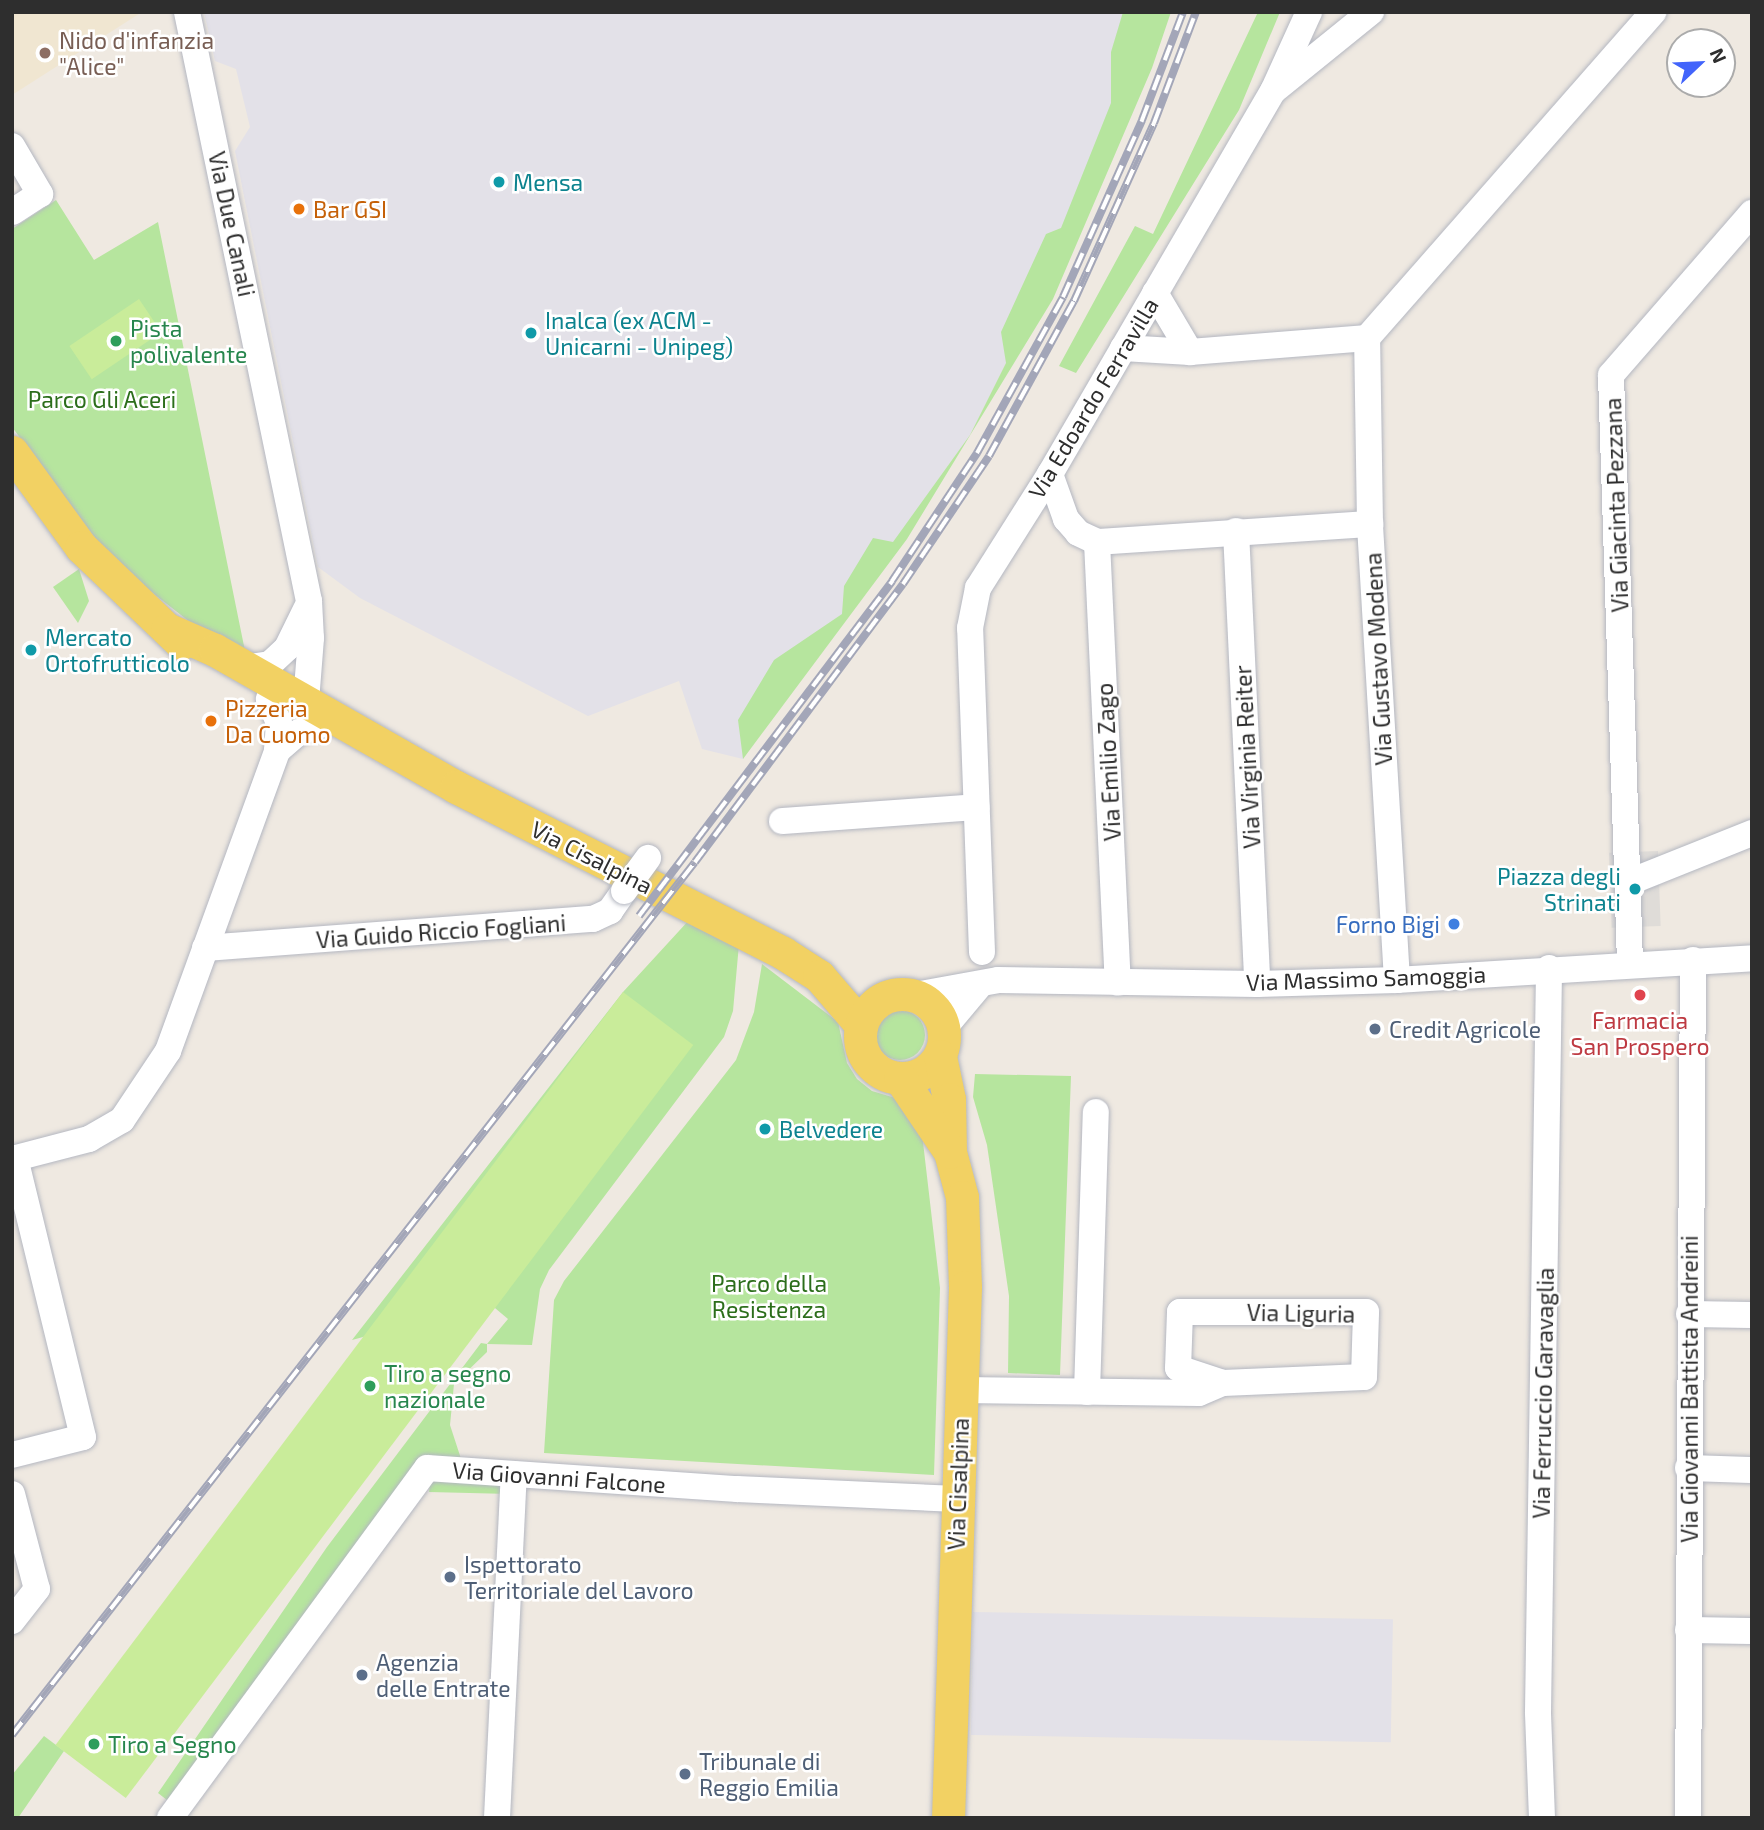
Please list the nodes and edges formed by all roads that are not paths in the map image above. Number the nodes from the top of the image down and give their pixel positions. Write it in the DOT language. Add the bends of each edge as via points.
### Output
graph roads {
  1 [pos="187,12"];
  2 [pos="1309,12"];
  3 [pos="1371,12"];
  4 [pos="1653,12"];
  5 [pos="1273,91"];
  6 [pos="12,146"];
  7 [pos="12,212"];
  8 [pos="1748,223"];
  9 [pos="1155,293"];
  10 [pos="1367,338"];
  11 [pos="1123,348"];
  12 [pos="1190,352"];
  13 [pos="12,452"];
  14 [pos="1050,474"];
  15 [pos="1370,524"];
  16 [pos="1236,531"];
  17 [pos="1097,542"];
  18 [pos="309,601"];
  19 [pos="167,629"];
  20 [pos="243,668"];
  21 [pos="269,699"];
  22 [pos="314,714"];
  23 [pos="277,751"];
  24 [pos="976,807"];
  25 [pos="782,821"];
  26 [pos="1752,833"];
  27 [pos="648,858"];
  28 [pos="1627,883"];
  29 [pos="205,948"];
  30 [pos="982,952"];
  31 [pos="1752,958"];
  32 [pos="1693,960"];
  33 [pos="1630,963"];
  34 [pos="1549,968"];
  35 [pos="819,976"];
  36 [pos="1397,980"];
  37 [pos="1118,982"];
  38 [pos="1257,984"];
  39 [pos="980,985"];
  40 [pos="902,995"];
  41 [pos="861,1024"];
  42 [pos="942,1042"];
  43 [pos="900,1078"];
  44 [pos="1096,1111"];
  45 [pos="950,1152"];
  46 [pos="13,1158"];
  47 [pos="1689,1314"];
  48 [pos="1752,1315"];
  49 [pos="1223,1383"];
  50 [pos="961,1390"];
  51 [pos="1087,1392"];
  52 [pos="12,1455"];
  53 [pos="1688,1468"];
  54 [pos="1752,1470"];
  55 [pos="514,1474"];
  56 [pos="12,1494"];
  57 [pos="957,1499"];
  58 [pos="12,1621"];
  59 [pos="1688,1630"];
  60 [pos="1752,1631"];
  61 [pos="170,1818"];
  62 [pos="497,1818"];
  63 [pos="948,1818"];
  64 [pos="1542,1818"];
  65 [pos="1688,1818"];
  1 -- 18 [label="street, Via Due Canali"];
  2 -- 5 [label="street, Via Edoardo Ferravilla"];
  3 -- 5 [label="street"];
  4 -- 10 [label="street"];
  5 -- 9 [label="street, Via Edoardo Ferravilla"];
  6 -- 7 [label="street" via="40,194"];
  8 -- 28 [label="street, Via Giacinta Pezzana" via="1611,375"];
  9 -- 11 [label="street, Via Edoardo Ferravilla"];
  9 -- 12 [label="street"];
  10 -- 12 [label="street"];
  10 -- 15 [label="street, Via Gustavo Modena"];
  11 -- 12 [label="street"];
  11 -- 14 [label="street, Via Edoardo Ferravilla"];
  13 -- 19 [label="main road, Via Cisalpina" via="81,547"];
  14 -- 17 [label="street" via="1066,519 1078,533"];
  14 -- 24 [label="street, Via Edoardo Ferravilla" via="988,568 973,604"];
  15 -- 16 [label="street"];
  15 -- 36 [label="street, Via Gustavo Modena"];
  16 -- 17 [label="street"];
  16 -- 38 [label="street, Via Virginia Reiter"];
  17 -- 37 [label="street, Via Emilio Zago"];
  18 -- 20 [label="street" via="288,648 270,663"];
  18 -- 22 [label="street, Via Due Canali"];
  19 -- 20 [label="main road, Via Cisalpina"];
  19 -- 21 [label="main road, Via Cisalpina" via="205,665"];
  20 -- 22 [label="main road, Via Cisalpina"];
  21 -- 22 [label="main road, Via Cisalpina"];
  21 -- 23 [label="street" via="278,723"];
  22 -- 23 [label="street"];
  22 -- 35 [label="main road, Via Cisalpina" via="783,953"];
  23 -- 29 [label="street"];
  24 -- 25 [label="street"];
  24 -- 30 [label="street, Via Edoardo Ferravilla"];
  26 -- 28 [label="street"];
  27 -- 29 [label="street, Via Guido Riccio Fogliani, bridge" via="610,911 593,919"];
  28 -- 33 [label="street"];
  29 -- 46 [label="street" via="169,1051 132,1108 89,1139"];
  31 -- 32 [label="street, Via Massimo Samoggia"];
  32 -- 33 [label="street, Via Massimo Samoggia"];
  32 -- 47 [label="street, Via Giovanni Battista Andreini"];
  33 -- 34 [label="street, Via Massimo Samoggia"];
  34 -- 36 [label="street, Via Massimo Samoggia"];
  34 -- 64 [label="street, Via Ferruccio Garavaglia" via="1538,1712"];
  35 -- 40 [label="main road, Via Cisalpina"];
  35 -- 41 [label="main road, Via Cisalpina"];
  36 -- 38 [label="street, Via Massimo Samoggia"];
  37 -- 38 [label="street, Via Massimo Samoggia"];
  37 -- 39 [label="street, Via Massimo Samoggia" via="998,980"];
  39 -- 40 [label="street, Via Massimo Samoggia"];
  39 -- 42 [label="street"];
  40 -- 41 [label="main road" via="876,1002"];
  40 -- 42 [label="main road, Via Cisalpina" via="934,1007"];
  41 -- 43 [label="main road, Via Cisalpina" via="862,1049 868,1060 877,1070"];
  42 -- 43 [label="main road" via="923,1073"];
  42 -- 45 [label="main road, Via Cisalpina"];
  43 -- 45 [label="main road, Via Cisalpina"];
  44 -- 51 [label="street"];
  45 -- 50 [label="main road, Via Cisalpina" via="962,1197"];
  46 -- 52 [label="street" via="83,1437"];
  47 -- 48 [label="street"];
  47 -- 53 [label="street, Via Giovanni Battista Andreini"];
  49 -- 49 [label="street, Via Liguria" via="1364,1377 1366,1312 1180,1312 1178,1368"];
  49 -- 51 [label="street, Via Liguria" via="1199,1393"];
  50 -- 51 [label="street, Via Liguria"];
  50 -- 57 [label="main road, Via Cisalpina"];
  53 -- 54 [label="street"];
  53 -- 59 [label="street, Via Giovanni Battista Andreini"];
  55 -- 57 [label="street, Via Giovanni Falcone"];
  55 -- 61 [label="street, Via Giovanni Falcone" via="427,1468"];
  55 -- 62 [label="street"];
  56 -- 58 [label="street" via="37,1589"];
  57 -- 63 [label="main road, Via Cisalpina"];
  59 -- 60 [label="street"];
  59 -- 65 [label="street, Via Giovanni Battista Andreini"];
}
